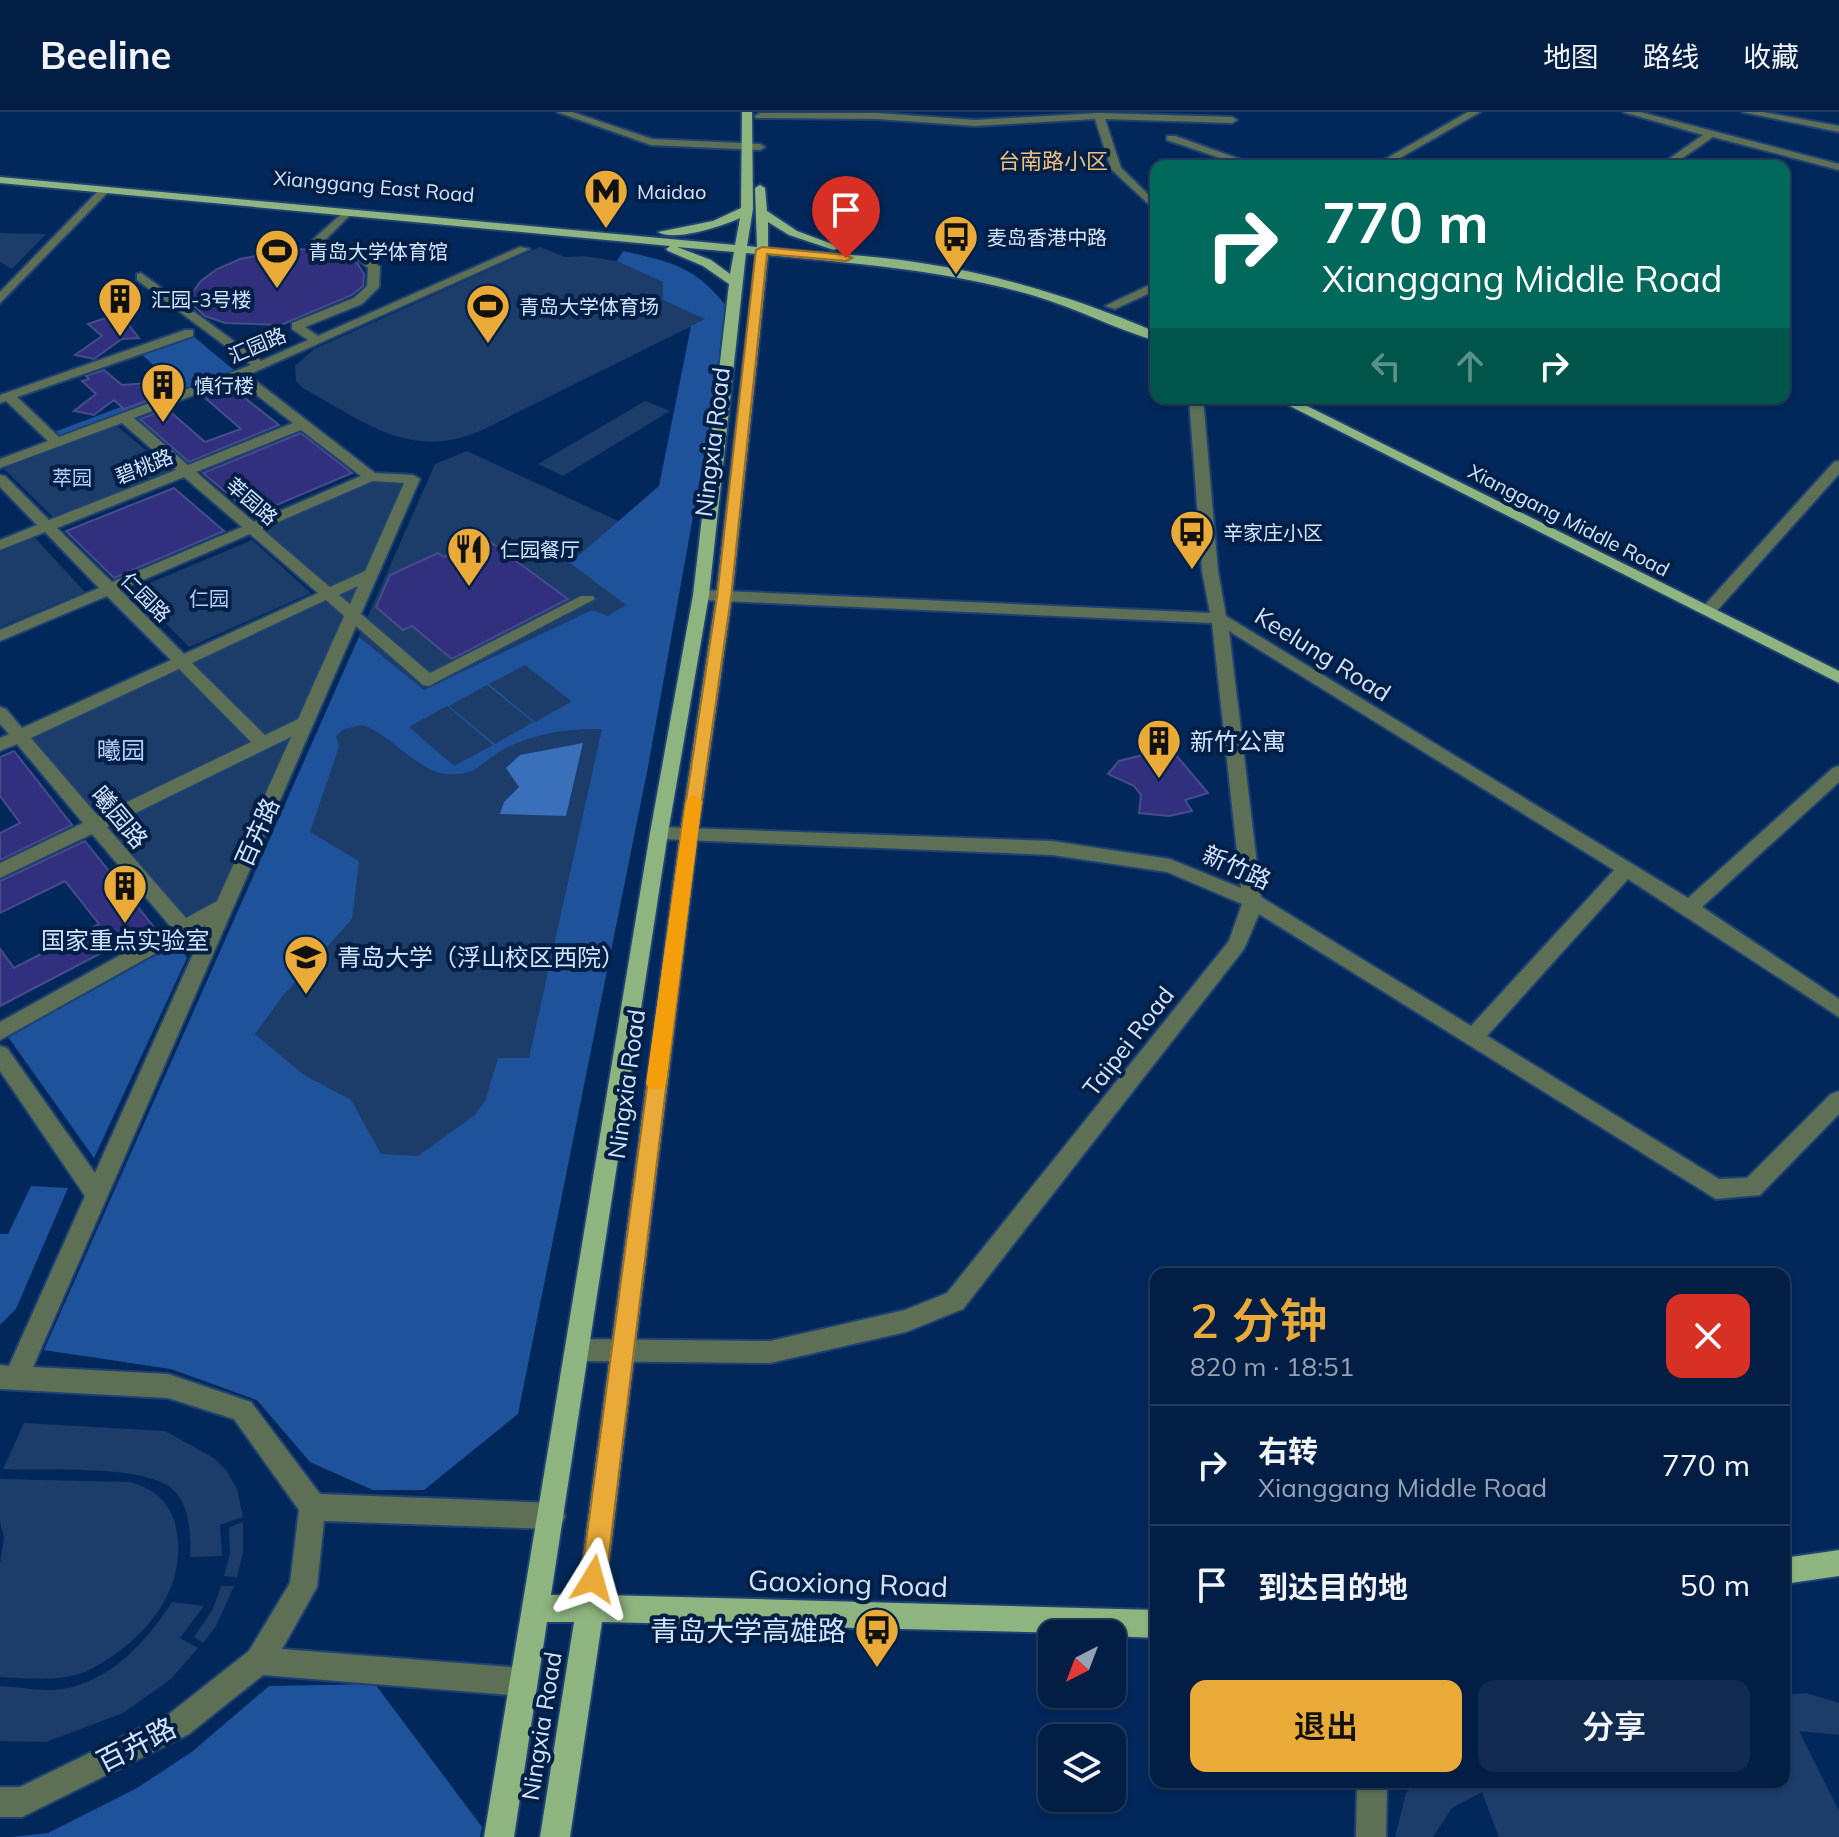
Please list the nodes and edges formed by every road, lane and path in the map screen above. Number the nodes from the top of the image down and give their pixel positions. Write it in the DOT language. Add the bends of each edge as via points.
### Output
graph roads {
  1 [pos="562,112"];
  2 [pos="747,112"];
  3 [pos="911,112"];
  4 [pos="1475,112"];
  5 [pos="1628,112"];
  6 [pos="1747,112"];
  7 [pos="582,114"];
  8 [pos="760,114"];
  9 [pos="1179,114"];
  10 [pos="1099,116"];
  11 [pos="896,119"];
  12 [pos="1232,120"];
  13 [pos="1839,129"];
  14 [pos="1711,134"];
  15 [pos="1171,138"];
  16 [pos="753,148"];
  17 [pos="1236,160"];
  18 [pos="1389,160"];
  19 [pos="1673,160"];
  20 [pos="1839,167"];
  21 [pos="0,169"];
  22 [pos="0,180"];
  23 [pos="106,189"];
  24 [pos="1150,202"];
  25 [pos="747,209"];
  26 [pos="760,212"];
  27 [pos="346,213"];
  28 [pos="662,232"];
  29 [pos="633,239"];
  30 [pos="752,246"];
  31 [pos="524,249"];
  32 [pos="850,251"];
  33 [pos="141,277"];
  34 [pos="735,283"];
  35 [pos="1150,289"];
  36 [pos="0,299"];
  37 [pos="1111,306"];
  38 [pos="1150,324"];
  39 [pos="189,333"];
  40 [pos="1150,334"];
  41 [pos="317,341"];
  42 [pos="260,366"];
  43 [pos="239,375"];
  44 [pos="4,398"];
  45 [pos="1196,404"];
  46 [pos="1293,404"];
  47 [pos="1317,404"];
  48 [pos="125,418"];
  49 [pos="303,424"];
  50 [pos="58,443"];
  51 [pos="0,464"];
  52 [pos="1839,465"];
  53 [pos="186,471"];
  54 [pos="371,477"];
  55 [pos="0,479"];
  56 [pos="47,527"];
  57 [pos="252,528"];
  58 [pos="0,545"];
  59 [pos="371,574"];
  60 [pos="109,589"];
  61 [pos="328,594"];
  62 [pos="701,595"];
  63 [pos="724,597"];
  64 [pos="587,599"];
  65 [pos="1712,607"];
  66 [pos="353,615"];
  67 [pos="1219,618"];
  68 [pos="0,636"];
  69 [pos="181,661"];
  70 [pos="1839,663"];
  71 [pos="1839,678"];
  72 [pos="0,713"];
  73 [pos="306,722"];
  74 [pos="19,736"];
  75 [pos="263,743"];
  76 [pos="0,745"];
  77 [pos="1839,772"];
  78 [pos="95,825"];
  79 [pos="659,833"];
  80 [pos="689,834"];
  81 [pos="1625,870"];
  82 [pos="0,871"];
  83 [pos="1252,900"];
  84 [pos="224,906"];
  85 [pos="1689,908"];
  86 [pos="184,929"];
  87 [pos="204,953"];
  88 [pos="1839,1009"];
  89 [pos="0,1032"];
  90 [pos="1474,1036"];
  91 [pos="0,1054"];
  92 [pos="1839,1100"];
  93 [pos="97,1195"];
  94 [pos="577,1350"];
  95 [pos="624,1352"];
  96 [pos="8,1377"];
  97 [pos="313,1507"];
  98 [pos="552,1516"];
  99 [pos="1839,1563"];
  100 [pos="1790,1570"];
  101 [pos="590,1608"];
  102 [pos="537,1609"];
  103 [pos="1150,1624"];
  104 [pos="259,1661"];
  105 [pos="522,1682"];
  106 [pos="1372,1788"];
  107 [pos="0,1802"];
  108 [pos="499,1837"];
  109 [pos="555,1837"];
  110 [pos="1371,1837"];
  1 -- 7 [label="street"];
  2 -- 16 [label="main road"];
  3 -- 11 [label="street"];
  4 -- 18 [label="street"];
  5 -- 14 [label="street"];
  6 -- 13 [label="street"];
  7 -- 16 [label="street" via="651,142"];
  8 -- 11 [label="street"];
  8 -- 16 [label="main road"];
  9 -- 10 [label="street"];
  9 -- 12 [label="street"];
  10 -- 11 [label="street" via="975,123"];
  10 -- 24 [label="street" via="1116,169"];
  14 -- 19 [label="street"];
  14 -- 20 [label="street"];
  15 -- 17 [label="street"];
  16 -- 25 [label="main road"];
  16 -- 26 [label="main road"];
  21 -- 28 [label="main road, Xianggang East Road"];
  22 -- 23 [label="main road, Xianggang East Road"];
  23 -- 27 [label="main road, Xianggang East Road"];
  23 -- 36 [label="street"];
  25 -- 28 [label="main road" via="709,227"];
  25 -- 30 [label="main road"];
  26 -- 30 [label="main road"];
  26 -- 32 [label="main road" via="811,241"];
  27 -- 29 [label="main road, Xianggang East Road"];
  27 -- 41 [label="street" via="314,244 360,256 374,267 373,287 358,301 296,326"];
  28 -- 30 [label="main road, Xianggang East Road"];
  29 -- 30 [label="main road, Xianggang East Road"];
  29 -- 34 [label="main road" via="705,262"];
  30 -- 32 [label="main road"];
  30 -- 34 [label="main road, Ningxia Road"];
  30 -- 40 [label="main road" via="987,278 1101,311"];
  30 -- 63 [label="main road, Ningxia Road"];
  31 -- 41 [label="street, 汇园路"];
  32 -- 37 [label="main road" via="994,272"];
  33 -- 42 [label="street"];
  34 -- 62 [label="main road, Ningxia Road"];
  35 -- 37 [label="street"];
  37 -- 38 [label="main road"];
  39 -- 44 [label="street"];
  41 -- 42 [label="street, 汇园路"];
  42 -- 43 [label="street, 汇园路"];
  43 -- 48 [label="street, 汇园路"];
  43 -- 49 [label="street"];
  44 -- 50 [label="street"];
  45 -- 67 [label="street, Taipei Road" via="1210,571"];
  46 -- 65 [label="main road, Xianggang Middle Road"];
  47 -- 65 [label="main road, Xianggang Middle Road"];
  48 -- 50 [label="street, 汇园路"];
  48 -- 53 [label="street, 莘园路"];
  49 -- 53 [label="street, 碧桃路"];
  49 -- 54 [label="street"];
  50 -- 51 [label="street, 汇园路"];
  52 -- 65 [label="street"];
  53 -- 56 [label="street, 碧桃路"];
  53 -- 57 [label="street, 莘园路"];
  54 -- 57 [label="street"];
  54 -- 59 [label="street, 百卉路" via="413,479"];
  55 -- 56 [label="street, 仁园路"];
  56 -- 58 [label="street, 碧桃路"];
  56 -- 60 [label="street, 仁园路"];
  57 -- 60 [label="street"];
  57 -- 61 [label="street, 莘园路"];
  59 -- 61 [label="street"];
  59 -- 66 [label="street, 百卉路"];
  60 -- 68 [label="street"];
  60 -- 69 [label="street, 仁园路"];
  61 -- 66 [label="street, 莘园路"];
  61 -- 69 [label="street"];
  62 -- 63 [label="street, Keelung Road"];
  62 -- 79 [label="main road, Ningxia Road"];
  63 -- 67 [label="street, Keelung Road"];
  63 -- 80 [label="main road, Ningxia Road"];
  64 -- 66 [label="street, 莘园路" via="429,681"];
  65 -- 70 [label="main road, Xianggang Middle Road"];
  65 -- 71 [label="main road, Xianggang Middle Road"];
  66 -- 73 [label="street, 百卉路"];
  67 -- 81 [label="street, Keelung Road"];
  67 -- 83 [label="street, Taipei Road"];
  69 -- 74 [label="street"];
  69 -- 75 [label="street, 仁园路"];
  72 -- 74 [label="street, 曦园路"];
  73 -- 75 [label="street"];
  73 -- 84 [label="street, 百卉路"];
  74 -- 76 [label="street"];
  74 -- 78 [label="street, 曦园路"];
  75 -- 78 [label="street"];
  77 -- 85 [label="street"];
  78 -- 82 [label="street"];
  78 -- 86 [label="street, 曦园路"];
  79 -- 80 [label="street, 新竹路"];
  79 -- 94 [label="main road, Ningxia Road"];
  80 -- 83 [label="street, 新竹路" via="1052,848 1170,866"];
  80 -- 95 [label="main road, Ningxia Road"];
  81 -- 85 [label="street, Keelung Road"];
  81 -- 90 [label="street"];
  83 -- 90 [label="street, 新竹路"];
  83 -- 95 [label="street, Taipei Road" via="1237,944 955,1301 906,1321 770,1352"];
  84 -- 86 [label="street"];
  84 -- 87 [label="street, 百卉路"];
  85 -- 88 [label="street, Keelung Road"];
  86 -- 87 [label="street, 曦园路"];
  86 -- 89 [label="street"];
  87 -- 93 [label="street, 百卉路"];
  90 -- 92 [label="street, 新竹路" via="1716,1189 1752,1188"];
  91 -- 93 [label="street"];
  93 -- 96 [label="street, 百卉路"];
  94 -- 95 [label="street, Taipei Road"];
  94 -- 98 [label="main road, Ningxia Road"];
  95 -- 101 [label="main road, Ningxia Road"];
  96 -- 97 [label="street, 百卉路" via="168,1386 242,1410"];
  97 -- 98 [label="street"];
  97 -- 104 [label="street, 百卉路" via="303,1587"];
  98 -- 102 [label="main road, Ningxia Road"];
  99 -- 100 [label="main road"];
  101 -- 102 [label="main road, Gaoxiong Road"];
  101 -- 103 [label="main road, Gaoxiong Road"];
  101 -- 109 [label="main road, Ningxia Road"];
  102 -- 105 [label="main road, Ningxia Road"];
  104 -- 105 [label="street"];
  104 -- 107 [label="street, 百卉路" via="179,1724 22,1802"];
  105 -- 108 [label="main road, Ningxia Road"];
  106 -- 110 [label="street"];
}
